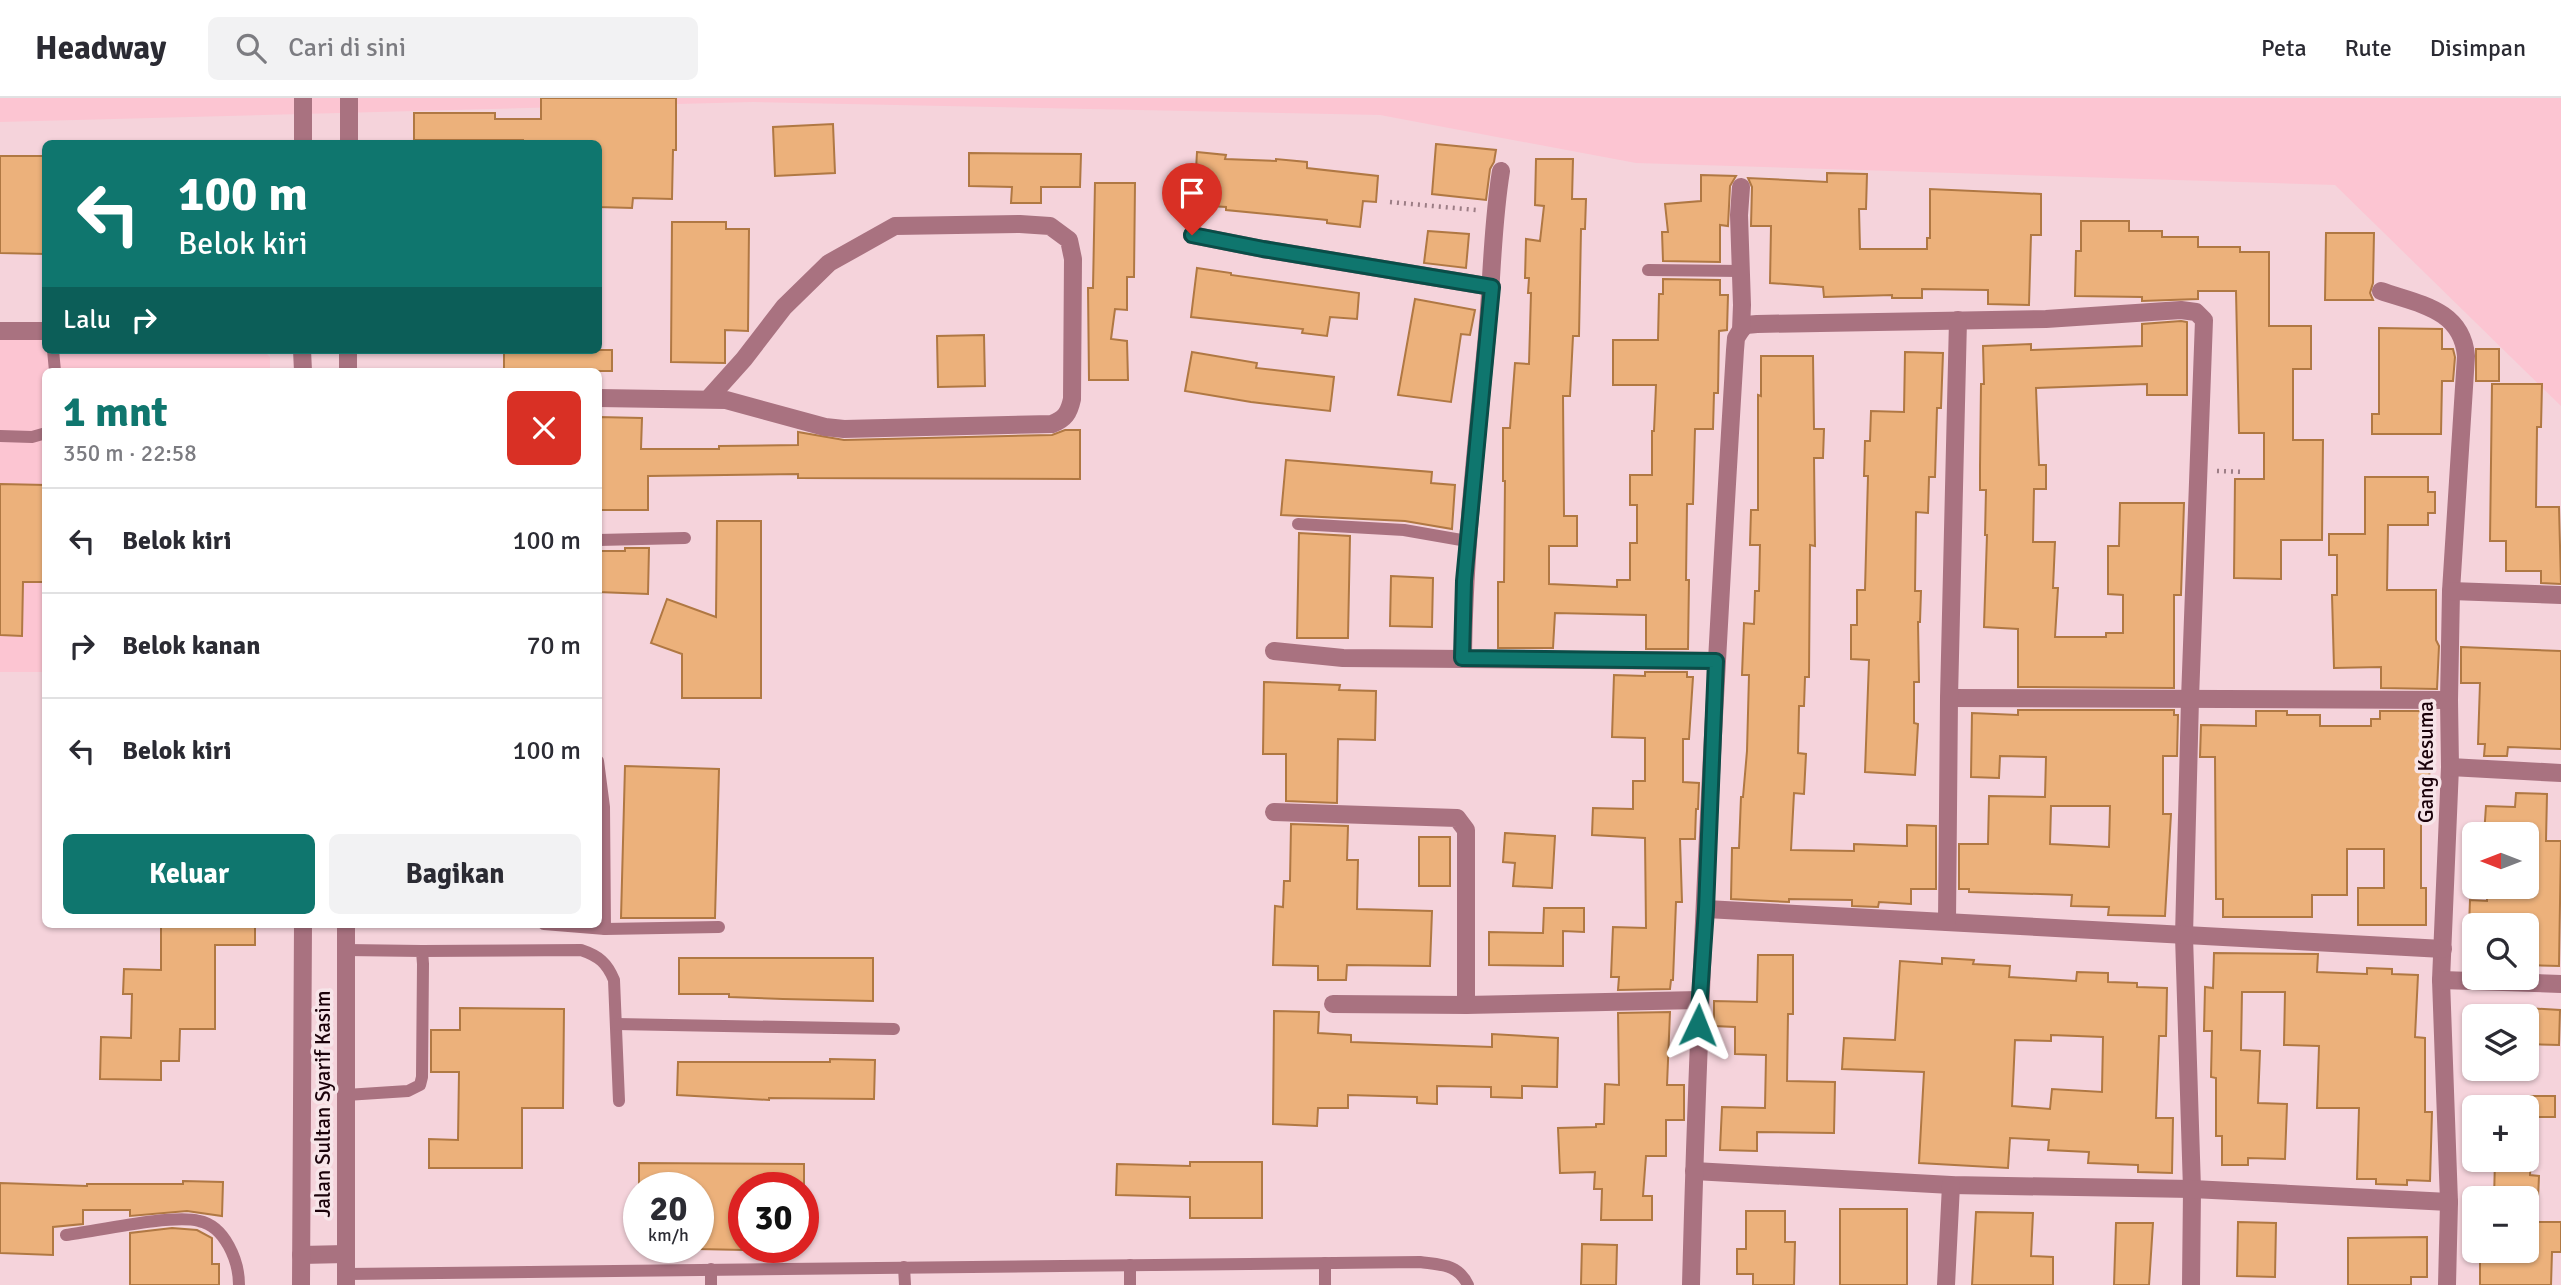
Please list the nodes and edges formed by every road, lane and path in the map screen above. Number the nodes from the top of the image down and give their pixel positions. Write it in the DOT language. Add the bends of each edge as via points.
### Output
graph roads {
  1 [pos="303,98"];
  2 [pos="349,98"];
  3 [pos="303,140"];
  4 [pos="349,140"];
  5 [pos="1501,171"];
  6 [pos="1741,187"];
  7 [pos="1390,202"];
  8 [pos="1494,212"];
  9 [pos="1192,235"];
  10 [pos="1648,270"];
  11 [pos="1740,271"];
  12 [pos="1492,287"];
  13 [pos="2381,291"];
  14 [pos="1958,320"];
  15 [pos="1741,330"];
  16 [pos="0,331"];
  17 [pos="42,331"];
  18 [pos="602,398"];
  19 [pos="709,398"];
  20 [pos="42,434"];
  21 [pos="0,436"];
  22 [pos="1298,524"];
  23 [pos="685,538"];
  24 [pos="602,540"];
  25 [pos="1467,541"];
  26 [pos="2451,591"];
  27 [pos="2561,595"];
  28 [pos="1274,651"];
  29 [pos="1462,658"];
  30 [pos="1716,661"];
  31 [pos="1949,698"];
  32 [pos="2190,699"];
  33 [pos="2449,700"];
  34 [pos="2450,767"];
  35 [pos="2561,773"];
  36 [pos="602,792"];
  37 [pos="1274,811"];
  38 [pos="1706,909"];
  39 [pos="1947,922"];
  40 [pos="303,928"];
  41 [pos="346,928"];
  42 [pos="593,928"];
  43 [pos="719,928"];
  44 [pos="605,929"];
  45 [pos="2184,936"];
  46 [pos="2444,949"];
  47 [pos="346,950"];
  48 [pos="422,951"];
  49 [pos="2441,980"];
  50 [pos="2561,984"];
  51 [pos="1699,1000"];
  52 [pos="1333,1004"];
  53 [pos="1466,1005"];
  54 [pos="617,1024"];
  55 [pos="894,1029"];
  56 [pos="346,1095"];
  57 [pos="619,1101"];
  58 [pos="1694,1171"];
  59 [pos="1951,1185"];
  60 [pos="2192,1189"];
  61 [pos="2449,1202"];
  62 [pos="66,1235"];
  63 [pos="346,1254"];
  64 [pos="302,1255"];
  65 [pos="1325,1263"];
  66 [pos="1130,1265"];
  67 [pos="905,1267"];
  68 [pos="711,1269"];
  69 [pos="510,1271"];
  70 [pos="346,1279"];
  71 [pos="239,1285"];
  72 [pos="301,1285"];
  73 [pos="510,1285"];
  74 [pos="711,1285"];
  75 [pos="905,1285"];
  76 [pos="1130,1285"];
  77 [pos="1325,1285"];
  78 [pos="1468,1285"];
  79 [pos="1691,1285"];
  80 [pos="1946,1285"];
  81 [pos="2192,1285"];
  82 [pos="2447,1285"];
  1 -- 3 [label="street"];
  2 -- 4 [label="street"];
  5 -- 8 [label="street"];
  6 -- 11 [label="street"];
  7 -- 8 [label="path"];
  8 -- 12 [label="street"];
  9 -- 12 [label="street"];
  10 -- 11 [label="lane"];
  11 -- 15 [label="street"];
  12 -- 25 [label="street"];
  13 -- 26 [label="street, Gang Kesuma" via="2434,309 2458,328 2465,342"];
  14 -- 15 [label="street" via="1757,324"];
  14 -- 31 [label="street"];
  14 -- 32 [label="street" via="2181,310 2201,315 2205,328"];
  15 -- 30 [label="street" via="1735,350"];
  16 -- 17 [label="street"];
  18 -- 19 [label="street"];
  19 -- 19 [label="street" via="784,307 829,263 895,226 1050,226 1069,240 1073,258 1072,399 1070,411 1061,421 844,429"];
  20 -- 21 [label="lane"];
  22 -- 25 [label="lane" via="1404,530"];
  23 -- 24 [label="lane"];
  25 -- 29 [label="street"];
  26 -- 27 [label="street"];
  26 -- 33 [label="street, Gang Kesuma"];
  28 -- 29 [label="street" via="1343,658"];
  29 -- 30 [label="street"];
  30 -- 38 [label="street"];
  31 -- 32 [label="street"];
  31 -- 39 [label="street"];
  32 -- 33 [label="street"];
  32 -- 45 [label="street"];
  33 -- 34 [label="street, Gang Kesuma"];
  34 -- 35 [label="street"];
  34 -- 46 [label="street, Gang Kesuma"];
  36 -- 44 [label="lane"];
  37 -- 53 [label="street" via="1457,818 1463,824"];
  38 -- 39 [label="street"];
  38 -- 51 [label="street"];
  39 -- 45 [label="street"];
  40 -- 64 [label="street, Jalan Sultan Syarif Kasim"];
  41 -- 47 [label="street, Jalan Sultan Syarif Kasim"];
  42 -- 44 [label="lane"];
  43 -- 44 [label="lane"];
  45 -- 46 [label="street"];
  45 -- 60 [label="street"];
  46 -- 49 [label="street, Gang Kesuma"];
  47 -- 48 [label="lane"];
  47 -- 56 [label="street, Jalan Sultan Syarif Kasim"];
  48 -- 54 [label="lane" via="581,950 594,954 609,967 614,981"];
  48 -- 56 [label="lane" via="420,1085 408,1091"];
  49 -- 50 [label="street"];
  49 -- 61 [label="street, Gang Kesuma"];
  51 -- 53 [label="street"];
  51 -- 58 [label="street"];
  52 -- 53 [label="street"];
  54 -- 55 [label="lane"];
  54 -- 57 [label="lane"];
  56 -- 63 [label="street, Jalan Sultan Syarif Kasim"];
  58 -- 59 [label="street"];
  58 -- 79 [label="street"];
  59 -- 60 [label="street"];
  59 -- 80 [label="street"];
  60 -- 61 [label="street"];
  60 -- 81 [label="street"];
  61 -- 82 [label="street, Gang Kesuma"];
  62 -- 71 [label="lane" via="200,1221 217,1229 226,1241"];
  63 -- 64 [label="street"];
  63 -- 70 [label="street, Jalan Sultan Syarif Kasim"];
  64 -- 72 [label="street, Jalan Sultan Syarif Kasim"];
  65 -- 66 [label="lane"];
  65 -- 77 [label="lane"];
  65 -- 78 [label="lane" via="1446,1265 1459,1271"];
  66 -- 67 [label="lane"];
  66 -- 76 [label="lane"];
  67 -- 68 [label="lane"];
  67 -- 75 [label="lane"];
  68 -- 69 [label="lane"];
  68 -- 74 [label="lane"];
  69 -- 70 [label="lane"];
  69 -- 73 [label="lane"];
}
